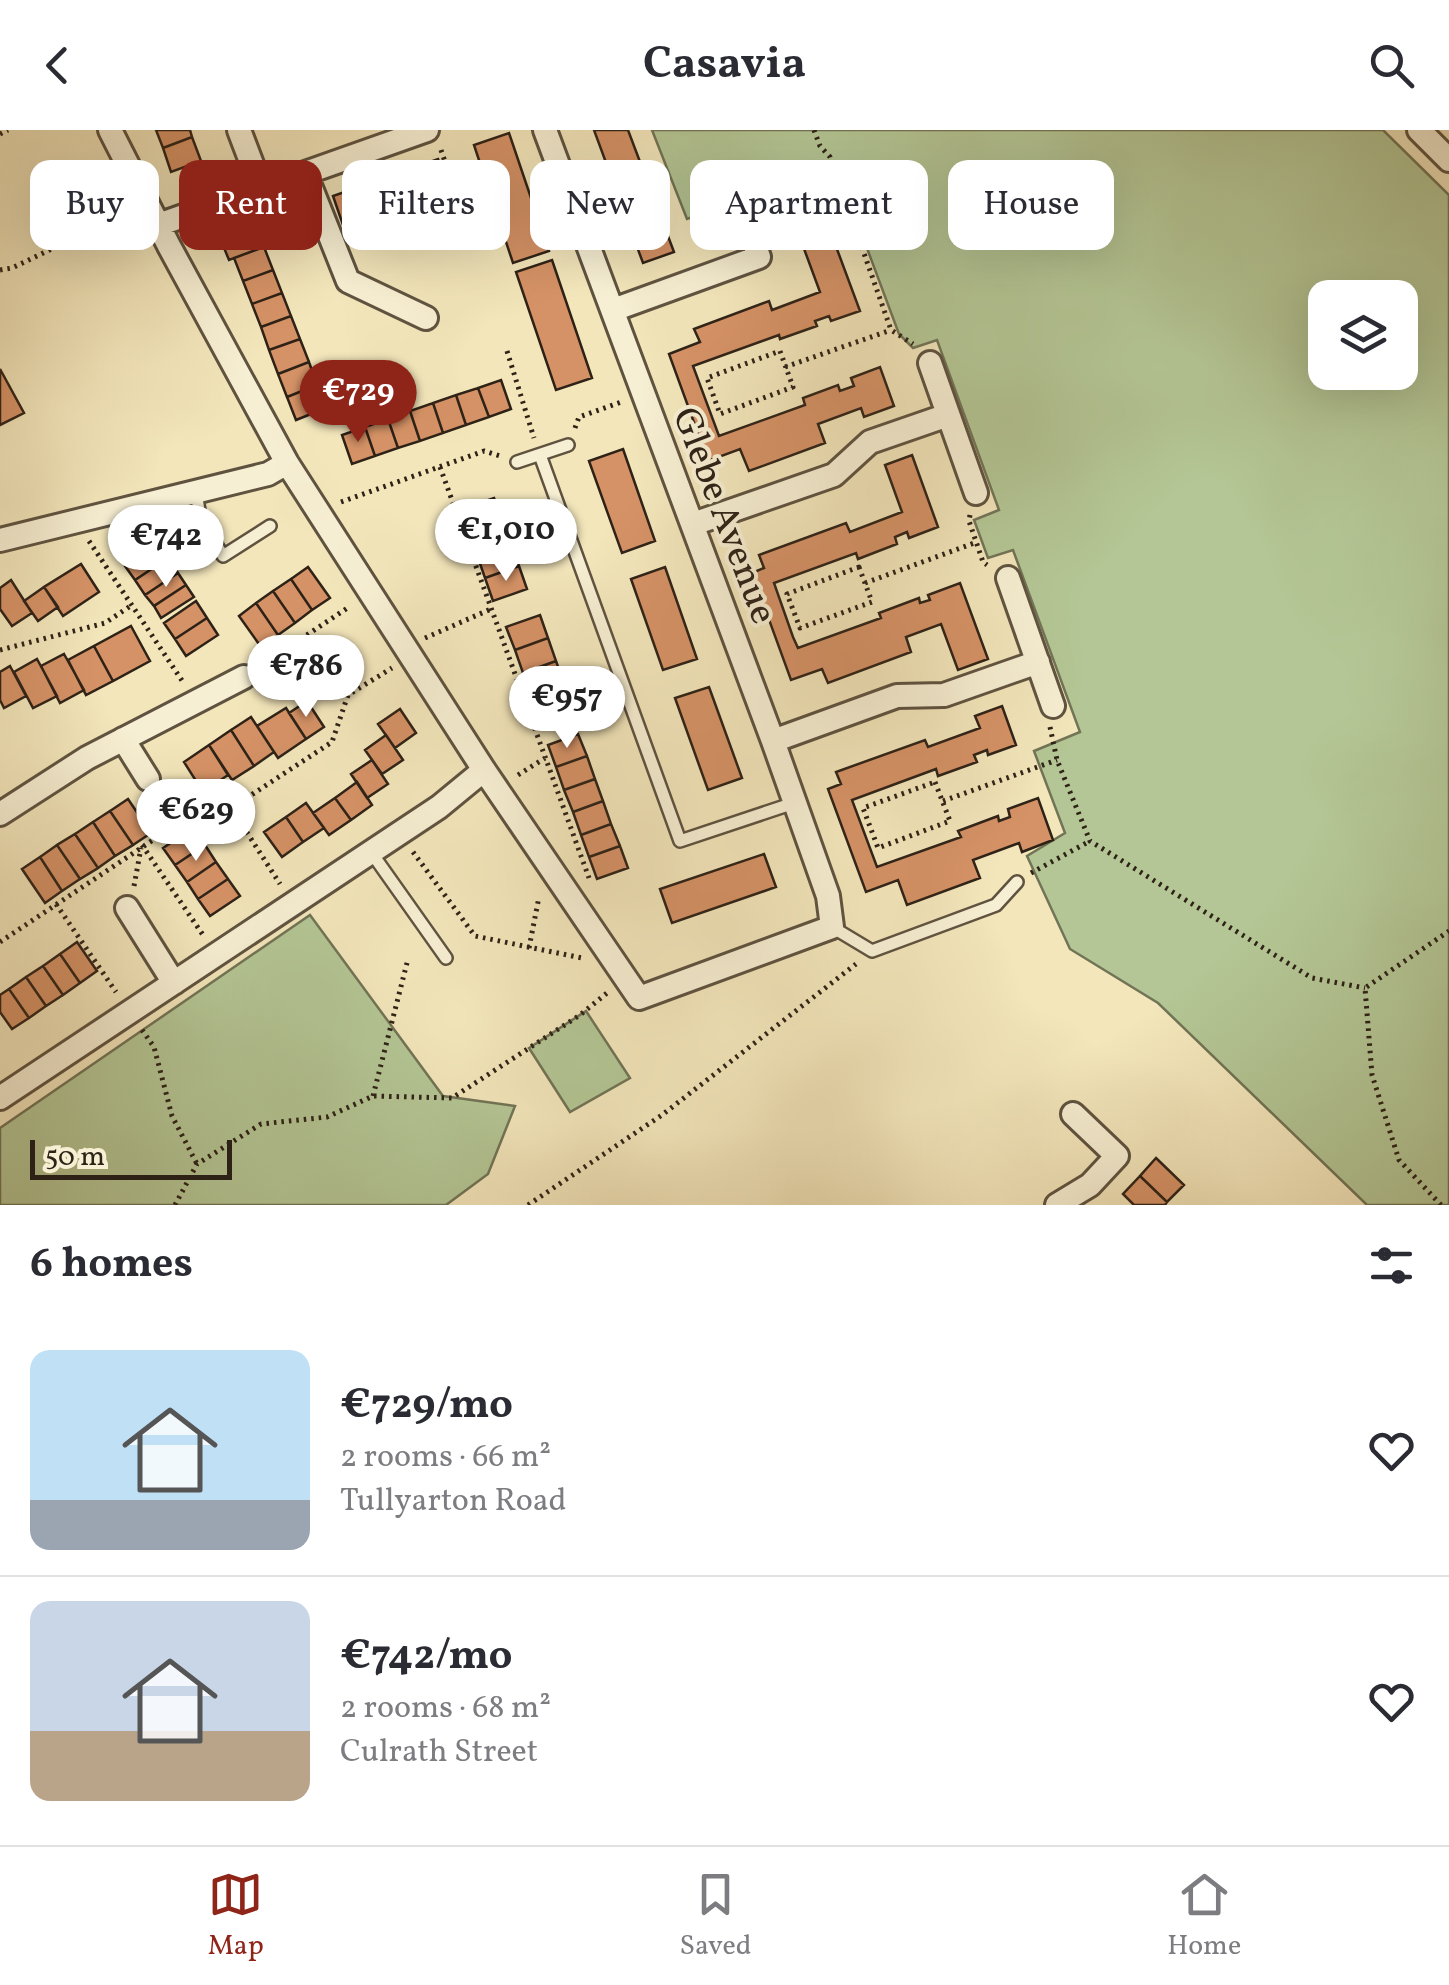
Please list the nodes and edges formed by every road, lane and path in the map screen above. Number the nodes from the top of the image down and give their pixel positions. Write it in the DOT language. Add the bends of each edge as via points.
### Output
graph roads {
  1 [pos="8,130"];
  2 [pos="110,130"];
  3 [pos="239,130"];
  4 [pos="545,130"];
  5 [pos="814,130"];
  6 [pos="1419,130"];
  7 [pos="0,134"];
  8 [pos="434,139"];
  9 [pos="125,160"];
  10 [pos="250,160"];
  11 [pos="1449,160"];
  12 [pos="322,169"];
  13 [pos="322,215"];
  14 [pos="159,227"];
  15 [pos="49,250"];
  16 [pos="757,250"];
  17 [pos="0,270"];
  18 [pos="613,310"];
  19 [pos="426,318"];
  20 [pos="891,330"];
  21 [pos="507,351"];
  22 [pos="930,362"];
  23 [pos="785,367"];
  24 [pos="644,394"];
  25 [pos="948,415"];
  26 [pos="568,445"];
  27 [pos="540,455"];
  28 [pos="518,462"];
  29 [pos="287,463"];
  30 [pos="440,467"];
  31 [pos="196,492"];
  32 [pos="976,493"];
  33 [pos="318,510"];
  34 [pos="75,521"];
  35 [pos="693,524"];
  36 [pos="270,526"];
  37 [pos="0,540"];
  38 [pos="977,542"];
  39 [pos="1008,578"];
  40 [pos="865,583"];
  41 [pos="370,593"];
  42 [pos="132,606"];
  43 [pos="491,609"];
  44 [pos="0,650"];
  45 [pos="408,652"];
  46 [pos="1038,662"];
  47 [pos="244,677"];
  48 [pos="196,701"];
  49 [pos="1053,706"];
  50 [pos="123,740"];
  51 [pos="773,740"];
  52 [pos="544,758"];
  53 [pos="1057,760"];
  54 [pos="484,770"];
  55 [pos="148,779"];
  56 [pos="498,790"];
  57 [pos="794,802"];
  58 [pos="942,802"];
  59 [pos="236,804"];
  60 [pos="196,810"];
  61 [pos="0,814"];
  62 [pos="400,832"];
  63 [pos="1090,841"];
  64 [pos="142,845"];
  65 [pos="371,852"];
  66 [pos="552,871"];
  67 [pos="1017,882"];
  68 [pos="56,904"];
  69 [pos="293,904"];
  70 [pos="127,908"];
  71 [pos="584,918"];
  72 [pos="832,927"];
  73 [pos="1449,931"];
  74 [pos="0,942"];
  75 [pos="529,948"];
  76 [pos="606,950"];
  77 [pos="872,951"];
  78 [pos="217,955"];
  79 [pos="446,958"];
  80 [pos="408,959"];
  81 [pos="625,978"];
  82 [pos="174,983"];
  83 [pos="1365,988"];
  84 [pos="130,1012"];
  85 [pos="372,1096"];
  86 [pos="0,1098"];
  87 [pos="1073,1114"];
  88 [pos="197,1164"];
  89 [pos="175,1205"];
  90 [pos="528,1205"];
  91 [pos="1058,1205"];
  92 [pos="1442,1205"];
  1 -- 7 [label="path"];
  2 -- 9 [label="street"];
  3 -- 10 [label="street"];
  4 -- 18 [label="street, Glebe Avenue"];
  5 -- 20 [label="path" via="830,157"];
  6 -- 11 [label="street"];
  8 -- 12 [label="street"];
  13 -- 19 [label="street" via="348,280"];
  14 -- 29 [label="street"];
  15 -- 17 [label="path"];
  16 -- 18 [label="street" via="759,256"];
  18 -- 24 [label="street, Glebe Avenue"];
  20 -- 22 [label="path"];
  20 -- 23 [label="path"];
  21 -- 27 [label="path"];
  22 -- 25 [label="street"];
  23 -- 23 [label="path" via="793,388 716,414 704,379 780,352"];
  24 -- 26 [label="path" via="579,417"];
  24 -- 35 [label="street, Glebe Avenue"];
  25 -- 32 [label="street"];
  25 -- 35 [label="street" via="870,442 834,475"];
  26 -- 27 [label="lane"];
  27 -- 28 [label="lane"];
  27 -- 57 [label="lane" via="680,841"];
  28 -- 30 [label="path" via="484,450"];
  29 -- 31 [label="street"];
  29 -- 33 [label="street"];
  30 -- 33 [label="path"];
  30 -- 43 [label="path"];
  31 -- 34 [label="street"];
  31 -- 36 [label="lane" via="200,516 223,556"];
  32 -- 38 [label="path" via="969,521"];
  33 -- 41 [label="street"];
  34 -- 37 [label="street"];
  34 -- 42 [label="path"];
  35 -- 51 [label="street, Glebe Avenue"];
  38 -- 39 [label="path" via="983,562"];
  38 -- 40 [label="path"];
  39 -- 46 [label="street"];
  40 -- 40 [label="path" via="872,602 797,630 784,595 860,567"];
  41 -- 45 [label="street"];
  41 -- 47 [label="path"];
  42 -- 44 [label="path" via="105,623"];
  42 -- 48 [label="path"];
  43 -- 45 [label="path"];
  43 -- 52 [label="path"];
  45 -- 54 [label="street"];
  45 -- 59 [label="path" via="348,695 332,742"];
  46 -- 49 [label="street"];
  46 -- 51 [label="street" via="944,696 897,696"];
  47 -- 48 [label="street"];
  48 -- 50 [label="street"];
  49 -- 53 [label="path"];
  50 -- 55 [label="street"];
  50 -- 61 [label="street"];
  51 -- 57 [label="street, Glebe Avenue"];
  52 -- 56 [label="path"];
  52 -- 71 [label="path" via="592,886"];
  53 -- 58 [label="path"];
  53 -- 63 [label="path"];
  54 -- 56 [label="street"];
  54 -- 62 [label="street"];
  55 -- 60 [label="path" via="182,792"];
  56 -- 66 [label="street"];
  57 -- 72 [label="street, Glebe Avenue" via="828,896"];
  58 -- 58 [label="path" via="950,821 875,849 861,809 935,782"];
  59 -- 60 [label="path" via="216,798"];
  59 -- 69 [label="path" via="237,817"];
  60 -- 64 [label="path"];
  62 -- 65 [label="street"];
  62 -- 75 [label="path" via="475,936"];
  63 -- 67 [label="path"];
  63 -- 83 [label="path" via="1312,978"];
  64 -- 68 [label="path"];
  64 -- 70 [label="path"];
  64 -- 78 [label="path"];
  65 -- 69 [label="street"];
  65 -- 79 [label="lane"];
  66 -- 71 [label="street"];
  66 -- 75 [label="path" via="540,893"];
  67 -- 77 [label="lane" via="996,905"];
  68 -- 74 [label="path"];
  68 -- 84 [label="path"];
  69 -- 78 [label="street"];
  70 -- 82 [label="street"];
  71 -- 76 [label="street"];
  72 -- 77 [label="lane"];
  72 -- 81 [label="street" via="639,998"];
  73 -- 83 [label="path"];
  75 -- 76 [label="path" via="580,958"];
  76 -- 81 [label="street"];
  77 -- 90 [label="path" via="662,1115"];
  78 -- 82 [label="street"];
  80 -- 85 [label="path"];
  81 -- 85 [label="path" via="452,1098"];
  82 -- 84 [label="street"];
  83 -- 92 [label="path" via="1372,1075 1399,1160"];
  84 -- 86 [label="street"];
  84 -- 88 [label="path" via="154,1047 172,1116"];
  85 -- 88 [label="path" via="327,1116 262,1124"];
  87 -- 91 [label="street" via="1117,1156 1090,1185"];
  88 -- 89 [label="path"];
}
